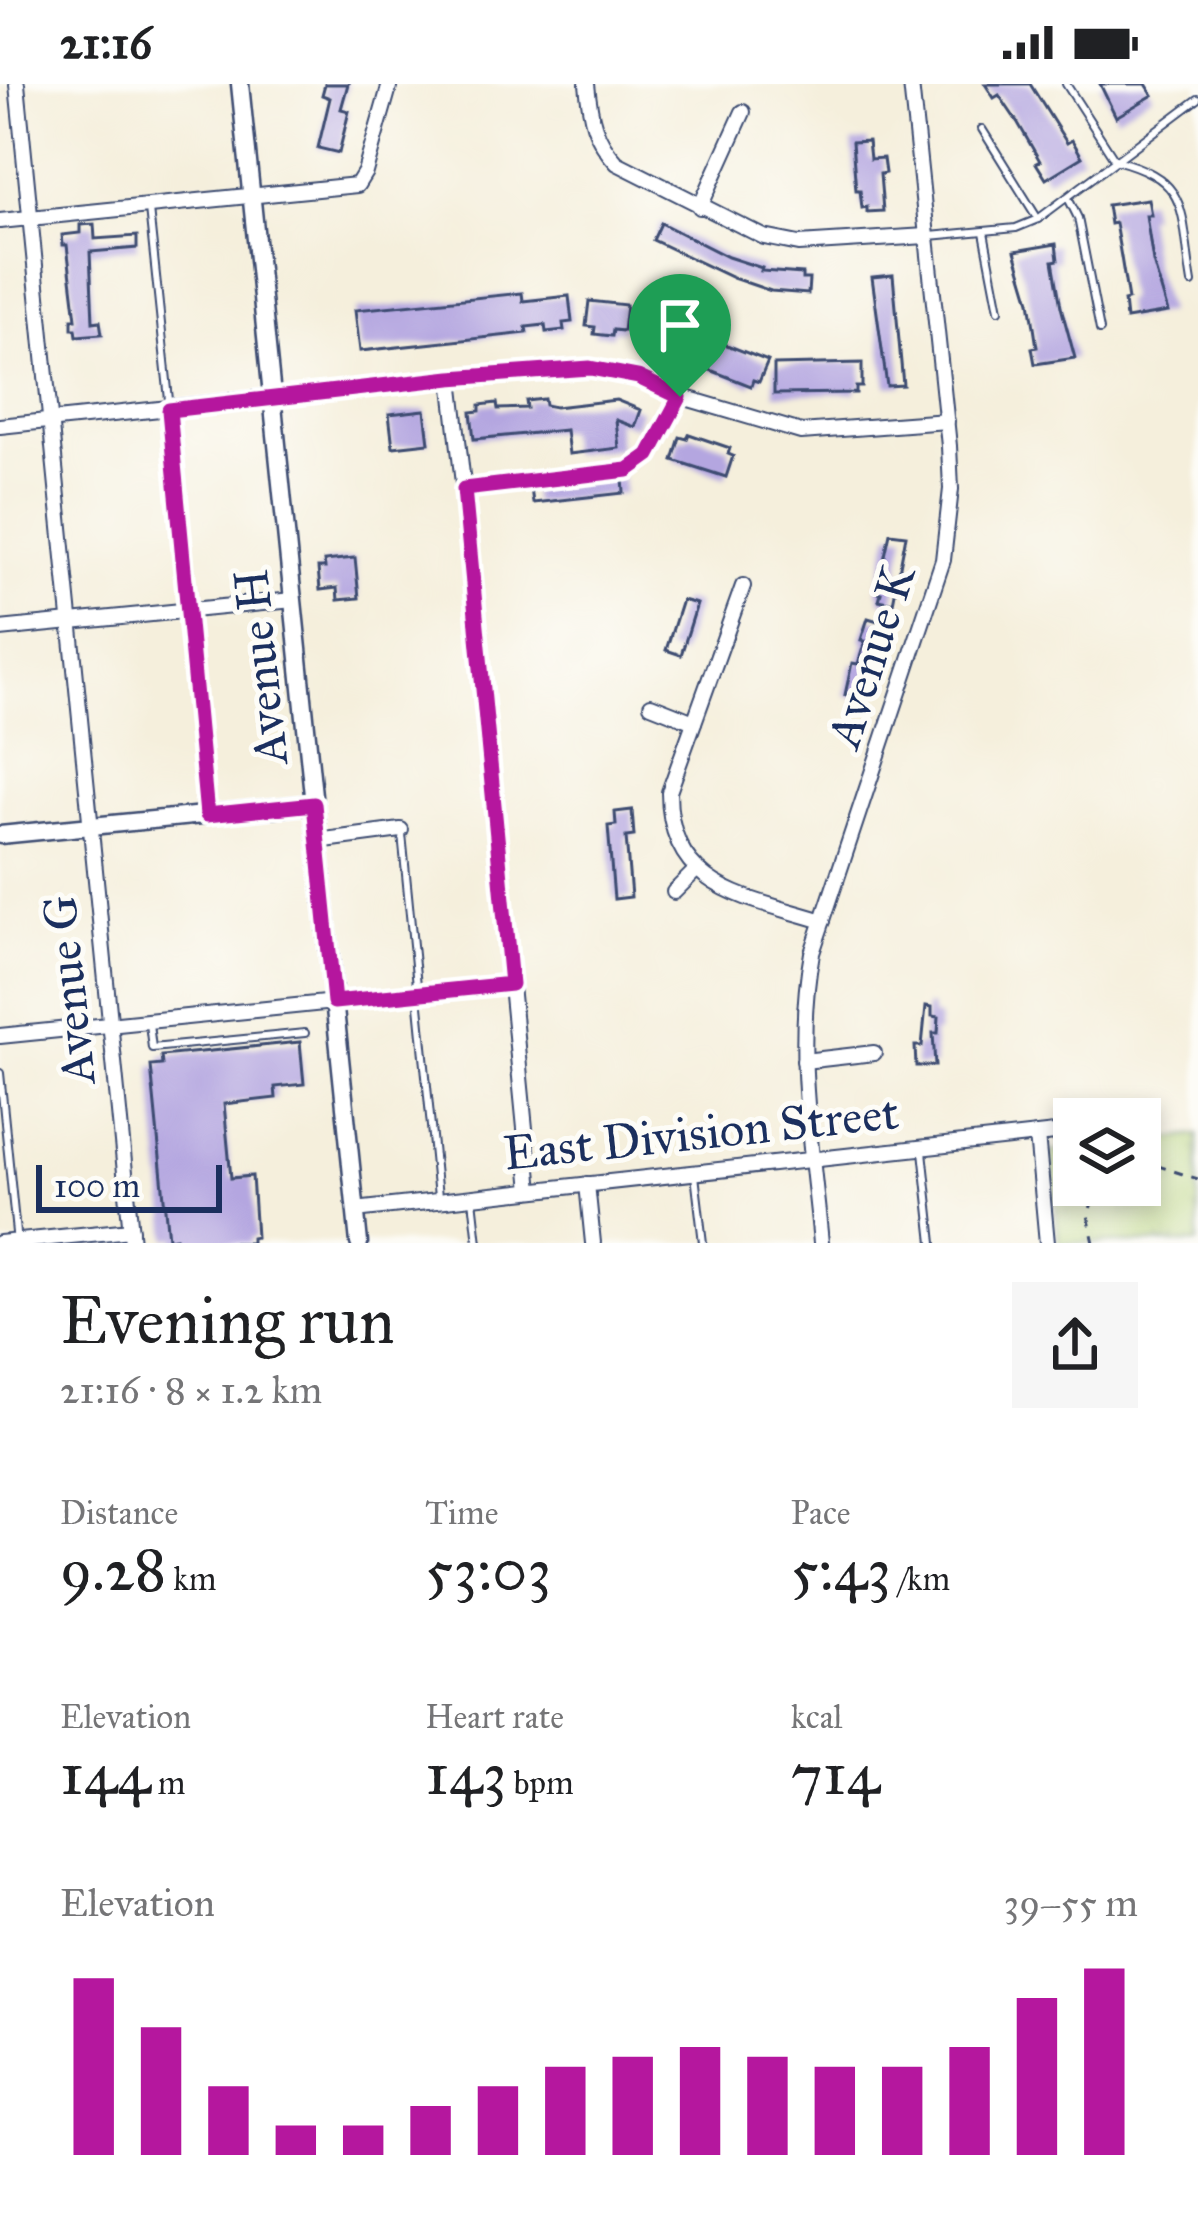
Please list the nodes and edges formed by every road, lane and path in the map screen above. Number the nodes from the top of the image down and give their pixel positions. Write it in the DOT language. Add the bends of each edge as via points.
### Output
graph roads {
  1 [pos="17,84"];
  2 [pos="240,84"];
  3 [pos="391,84"];
  4 [pos="587,84"];
  5 [pos="911,84"];
  6 [pos="1066,84"];
  7 [pos="1198,99"];
  8 [pos="743,112"];
  9 [pos="982,129"];
  10 [pos="1115,160"];
  11 [pos="251,197"];
  12 [pos="1068,199"];
  13 [pos="148,207"];
  14 [pos="700,207"];
  15 [pos="30,218"];
  16 [pos="1038,219"];
  17 [pos="0,221"];
  18 [pos="984,232"];
  19 [pos="926,236"];
  20 [pos="1192,283"];
  21 [pos="999,310"];
  22 [pos="1100,330"];
  23 [pos="451,378"];
  24 [pos="680,397"];
  25 [pos="272,398"];
  26 [pos="169,410"];
  27 [pos="50,421"];
  28 [pos="947,421"];
  29 [pos="0,426"];
  30 [pos="464,489"];
  31 [pos="467,519"];
  32 [pos="743,586"];
  33 [pos="292,600"];
  34 [pos="190,610"];
  35 [pos="70,622"];
  36 [pos="0,629"];
  37 [pos="651,705"];
  38 [pos="694,722"];
  39 [pos="314,804"];
  40 [pos="207,815"];
  41 [pos="91,826"];
  42 [pos="401,830"];
  43 [pos="0,836"];
  44 [pos="317,841"];
  45 [pos="696,869"];
  46 [pos="674,892"];
  47 [pos="505,913"];
  48 [pos="823,921"];
  49 [pos="511,984"];
  50 [pos="415,993"];
  51 [pos="334,1002"];
  52 [pos="149,1020"];
  53 [pos="110,1024"];
  54 [pos="305,1033"];
  55 [pos="0,1036"];
  56 [pos="874,1053"];
  57 [pos="804,1061"];
  58 [pos="0,1073"];
  59 [pos="1053,1133"];
  60 [pos="1037,1135"];
  61 [pos="922,1148"];
  62 [pos="813,1160"];
  63 [pos="1161,1167"];
  64 [pos="694,1172"];
  65 [pos="1198,1179"];
  66 [pos="587,1184"];
  67 [pos="531,1190"];
  68 [pos="472,1197"];
  69 [pos="438,1201"];
  70 [pos="1091,1206"];
  71 [pos="355,1210"];
  72 [pos="132,1237"];
  73 [pos="17,1242"];
  74 [pos="0,1243"];
  75 [pos="359,1243"];
  76 [pos="478,1243"];
  77 [pos="593,1243"];
  78 [pos="703,1243"];
  79 [pos="821,1243"];
  80 [pos="933,1243"];
  81 [pos="1047,1243"];
  82 [pos="1094,1243"];
  1 -- 15 [label="street, Avenue G"];
  2 -- 11 [label="street, Avenue H"];
  3 -- 11 [label="street" via="356,185"];
  4 -- 14 [label="street" via="600,146"];
  5 -- 19 [label="street, Avenue K"];
  6 -- 10 [label="lane"];
  7 -- 10 [label="lane"];
  8 -- 14 [label="street"];
  9 -- 16 [label="lane"];
  10 -- 12 [label="lane"];
  10 -- 20 [label="lane" via="1150,169 1178,196"];
  11 -- 13 [label="street"];
  11 -- 25 [label="street, Avenue H"];
  12 -- 16 [label="lane"];
  12 -- 22 [label="lane"];
  13 -- 15 [label="street"];
  13 -- 26 [label="lane"];
  14 -- 19 [label="street" via="799,244"];
  15 -- 17 [label="street"];
  15 -- 27 [label="street, Avenue G"];
  16 -- 18 [label="lane"];
  18 -- 19 [label="lane"];
  18 -- 21 [label="lane"];
  19 -- 28 [label="street, Avenue K"];
  23 -- 24 [label="street" via="590,368 638,377"];
  23 -- 25 [label="street"];
  23 -- 30 [label="street"];
  24 -- 28 [label="street" via="801,432"];
  24 -- 30 [label="lane" via="649,455 628,470"];
  25 -- 26 [label="street"];
  25 -- 33 [label="street, Avenue H"];
  26 -- 27 [label="street"];
  26 -- 34 [label="lane"];
  27 -- 29 [label="street"];
  27 -- 35 [label="street, Avenue G"];
  28 -- 48 [label="street, Avenue K" via="944,560"];
  30 -- 31 [label="street"];
  31 -- 47 [label="path"];
  32 -- 38 [label="street"];
  33 -- 34 [label="street"];
  33 -- 39 [label="street, Avenue H"];
  34 -- 35 [label="street"];
  34 -- 40 [label="lane"];
  35 -- 36 [label="street"];
  35 -- 41 [label="street, Avenue G"];
  37 -- 38 [label="street"];
  38 -- 45 [label="street" via="669,814"];
  39 -- 40 [label="street"];
  39 -- 44 [label="street, Avenue H"];
  40 -- 41 [label="street"];
  41 -- 43 [label="street"];
  41 -- 53 [label="street, Avenue G"];
  42 -- 44 [label="street"];
  42 -- 50 [label="lane"];
  44 -- 51 [label="street, Avenue H"];
  45 -- 46 [label="street"];
  45 -- 48 [label="street" via="730,891"];
  47 -- 49 [label="street"];
  48 -- 57 [label="street, Avenue K" via="803,1003"];
  49 -- 50 [label="street"];
  49 -- 67 [label="street"];
  50 -- 51 [label="street"];
  50 -- 69 [label="lane"];
  51 -- 52 [label="street"];
  51 -- 71 [label="street, Avenue H"];
  52 -- 53 [label="street"];
  52 -- 54 [label="lane" via="152,1048"];
  53 -- 55 [label="street"];
  53 -- 72 [label="street, Avenue G"];
  56 -- 57 [label="street"];
  57 -- 62 [label="street, Avenue K"];
  58 -- 73 [label="lane"];
  59 -- 60 [label="street, East Division Street"];
  60 -- 61 [label="street, East Division Street"];
  60 -- 81 [label="street"];
  61 -- 62 [label="street, East Division Street"];
  61 -- 80 [label="lane"];
  62 -- 64 [label="street, East Division Street"];
  62 -- 79 [label="street, Avenue K"];
  63 -- 65 [label="path"];
  64 -- 66 [label="street, East Division Street"];
  64 -- 78 [label="lane"];
  66 -- 67 [label="street, East Division Street"];
  66 -- 77 [label="street"];
  67 -- 68 [label="street, East Division Street"];
  68 -- 69 [label="street, East Division Street"];
  68 -- 76 [label="lane"];
  69 -- 71 [label="street, East Division Street"];
  70 -- 82 [label="path"];
  71 -- 75 [label="street, Avenue H"];
  72 -- 73 [label="street"];
  73 -- 74 [label="street"];
}
